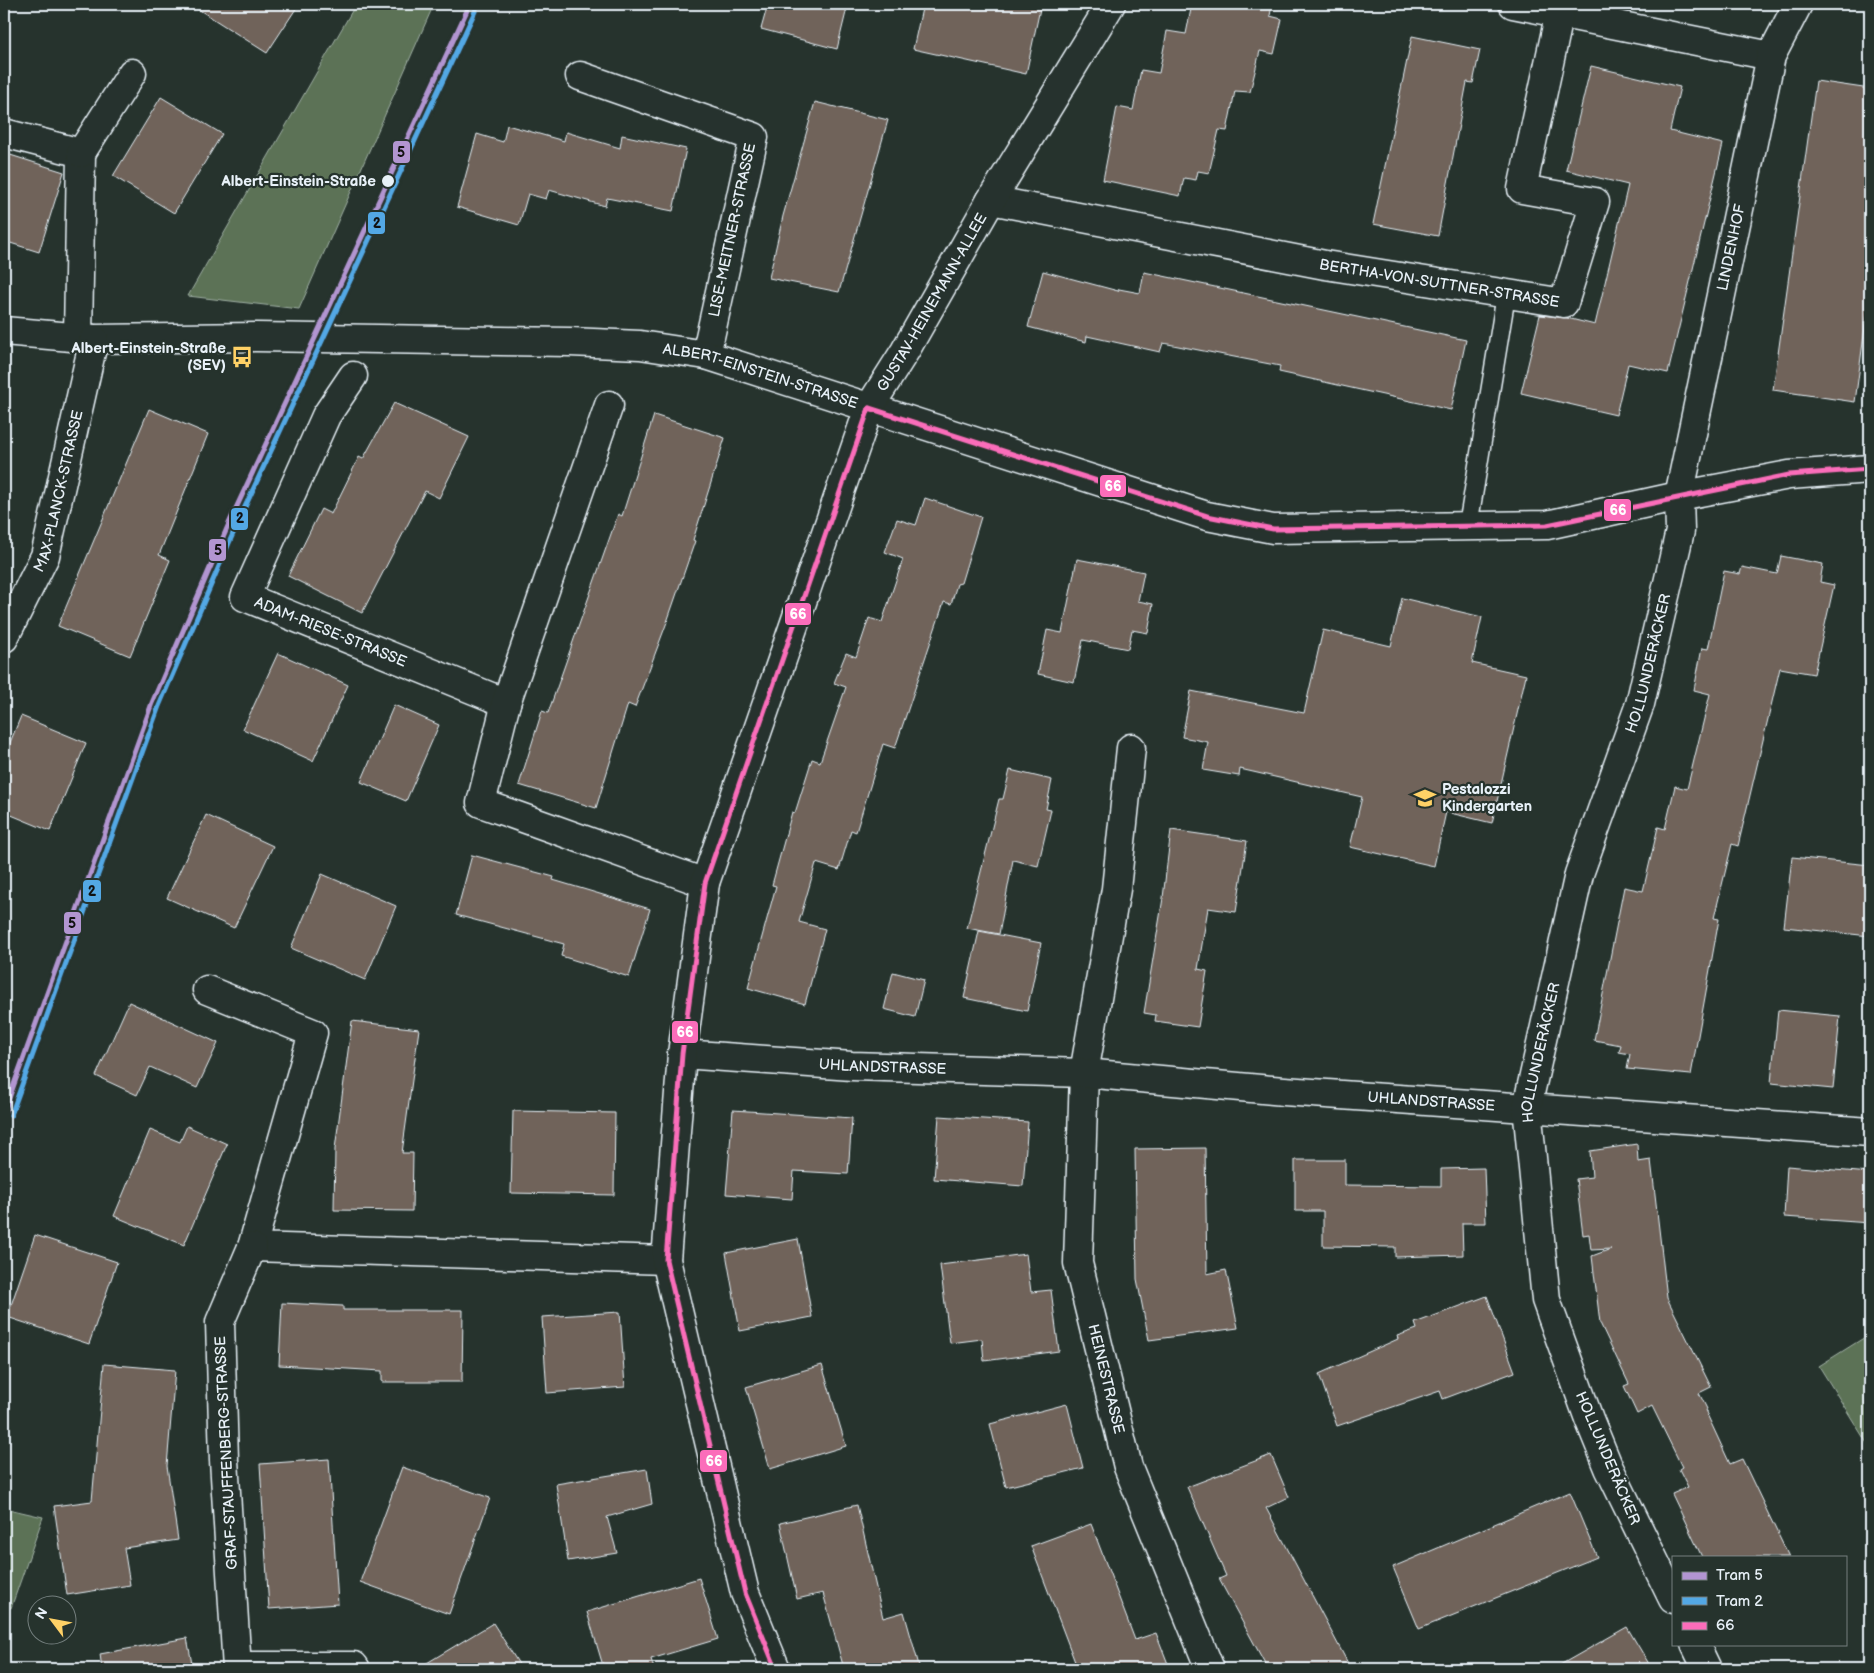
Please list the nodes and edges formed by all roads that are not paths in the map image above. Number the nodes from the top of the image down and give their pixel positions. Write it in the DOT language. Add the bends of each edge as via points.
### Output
graph roads {
  1 [pos="1111,4"];
  2 [pos="1513,4"];
  3 [pos="1798,4"];
  4 [pos="1560,12"];
  5 [pos="1771,56"];
  6 [pos="132,73"];
  7 [pos="580,76"];
  8 [pos="4,133"];
  9 [pos="81,154"];
  10 [pos="991,200"];
  11 [pos="1506,295"];
  12 [pos="4,331"];
  13 [pos="86,338"];
  14 [pos="706,355"];
  15 [pos="353,376"];
  16 [pos="609,405"];
  17 [pos="869,408"];
  18 [pos="1870,469"];
  19 [pos="1679,496"];
  20 [pos="1468,526"];
  21 [pos="4,638"];
  22 [pos="506,703"];
  23 [pos="1131,748"];
  24 [pos="705,883"];
  25 [pos="207,990"];
  26 [pos="682,1054"];
  27 [pos="1084,1073"];
  28 [pos="1526,1107"];
  29 [pos="1870,1132"];
  30 [pos="252,1247"];
  31 [pos="666,1260"];
  32 [pos="1672,1597"];
  33 [pos="1696,1646"];
  34 [pos="237,1668"];
  35 [pos="356,1669"];
  36 [pos="776,1669"];
  37 [pos="1210,1669"];
  38 [pos="1707,1669"];
  1 -- 10 [label="street, GUSTAV-HEINEMANN-ALLEE"];
  2 -- 4 [label="street"];
  3 -- 5 [label="street, LINDENHOF"];
  4 -- 5 [label="street"];
  4 -- 11 [label="street, BERTHA-VON-SUTTNER-STRASSE" via="1522,189 1595,202 1564,303"];
  5 -- 19 [label="street, LINDENHOF"];
  6 -- 9 [label="street"];
  7 -- 14 [label="street, LISE-MEITNER-STRASSE" via="754,137"];
  8 -- 9 [label="street"];
  9 -- 13 [label="street"];
  10 -- 11 [label="street, BERTHA-VON-SUTTNER-STRASSE" via="1325,265"];
  10 -- 17 [label="street, GUSTAV-HEINEMANN-ALLEE"];
  11 -- 20 [label="lane"];
  12 -- 13 [label="street, ALBERT-EINSTEIN-STRASSE"];
  13 -- 14 [label="street, ALBERT-EINSTEIN-STRASSE" via="570,342 640,345"];
  13 -- 21 [label="street, MAX-PLANCK-STRASSE" via="45,556"];
  14 -- 17 [label="street, ALBERT-EINSTEIN-STRASSE"];
  15 -- 22 [label="street, ADAM-RIESE-STRASSE" via="326,416 245,597"];
  16 -- 22 [label="street"];
  17 -- 20 [label="street, ALBERT-EINSTEIN-STRASSE" via="1207,516 1273,529"];
  17 -- 24 [label="street, GUSTAV-HEINEMANN-ALLEE"];
  18 -- 19 [label="street, ALBERT-EINSTEIN-STRASSE" via="1789,476"];
  19 -- 20 [label="street, ALBERT-EINSTEIN-STRASSE" via="1547,525"];
  19 -- 28 [label="street, HOLLUNDERÄCKER" via="1680,532 1640,704 1579,874"];
  22 -- 24 [label="street" via="481,803"];
  23 -- 27 [label="street" via="1116,889"];
  24 -- 26 [label="street, GUSTAV-HEINEMANN-ALLEE"];
  25 -- 30 [label="street, GRAF-STAUFFENBERG-STRASSE" via="313,1033"];
  26 -- 27 [label="street, UHLANDSTRASSE" via="852,1066"];
  26 -- 31 [label="street, GUSTAV-HEINEMANN-ALLEE"];
  27 -- 28 [label="street, UHLANDSTRASSE" via="1284,1091"];
  27 -- 37 [label="street, HEINESTRASSE" via="1078,1263 1128,1467"];
  28 -- 29 [label="street, UHLANDSTRASSE"];
  28 -- 32 [label="street, HOLLUNDERÄCKER" via="1546,1300 1588,1419"];
  30 -- 31 [label="street"];
  30 -- 34 [label="street, GRAF-STAUFFENBERG-STRASSE" via="220,1322 224,1460"];
  31 -- 36 [label="street, GUSTAV-HEINEMANN-ALLEE" via="745,1593"];
  33 -- 38 [label="street"];
  34 -- 35 [label="street" via="354,1666"];
}
